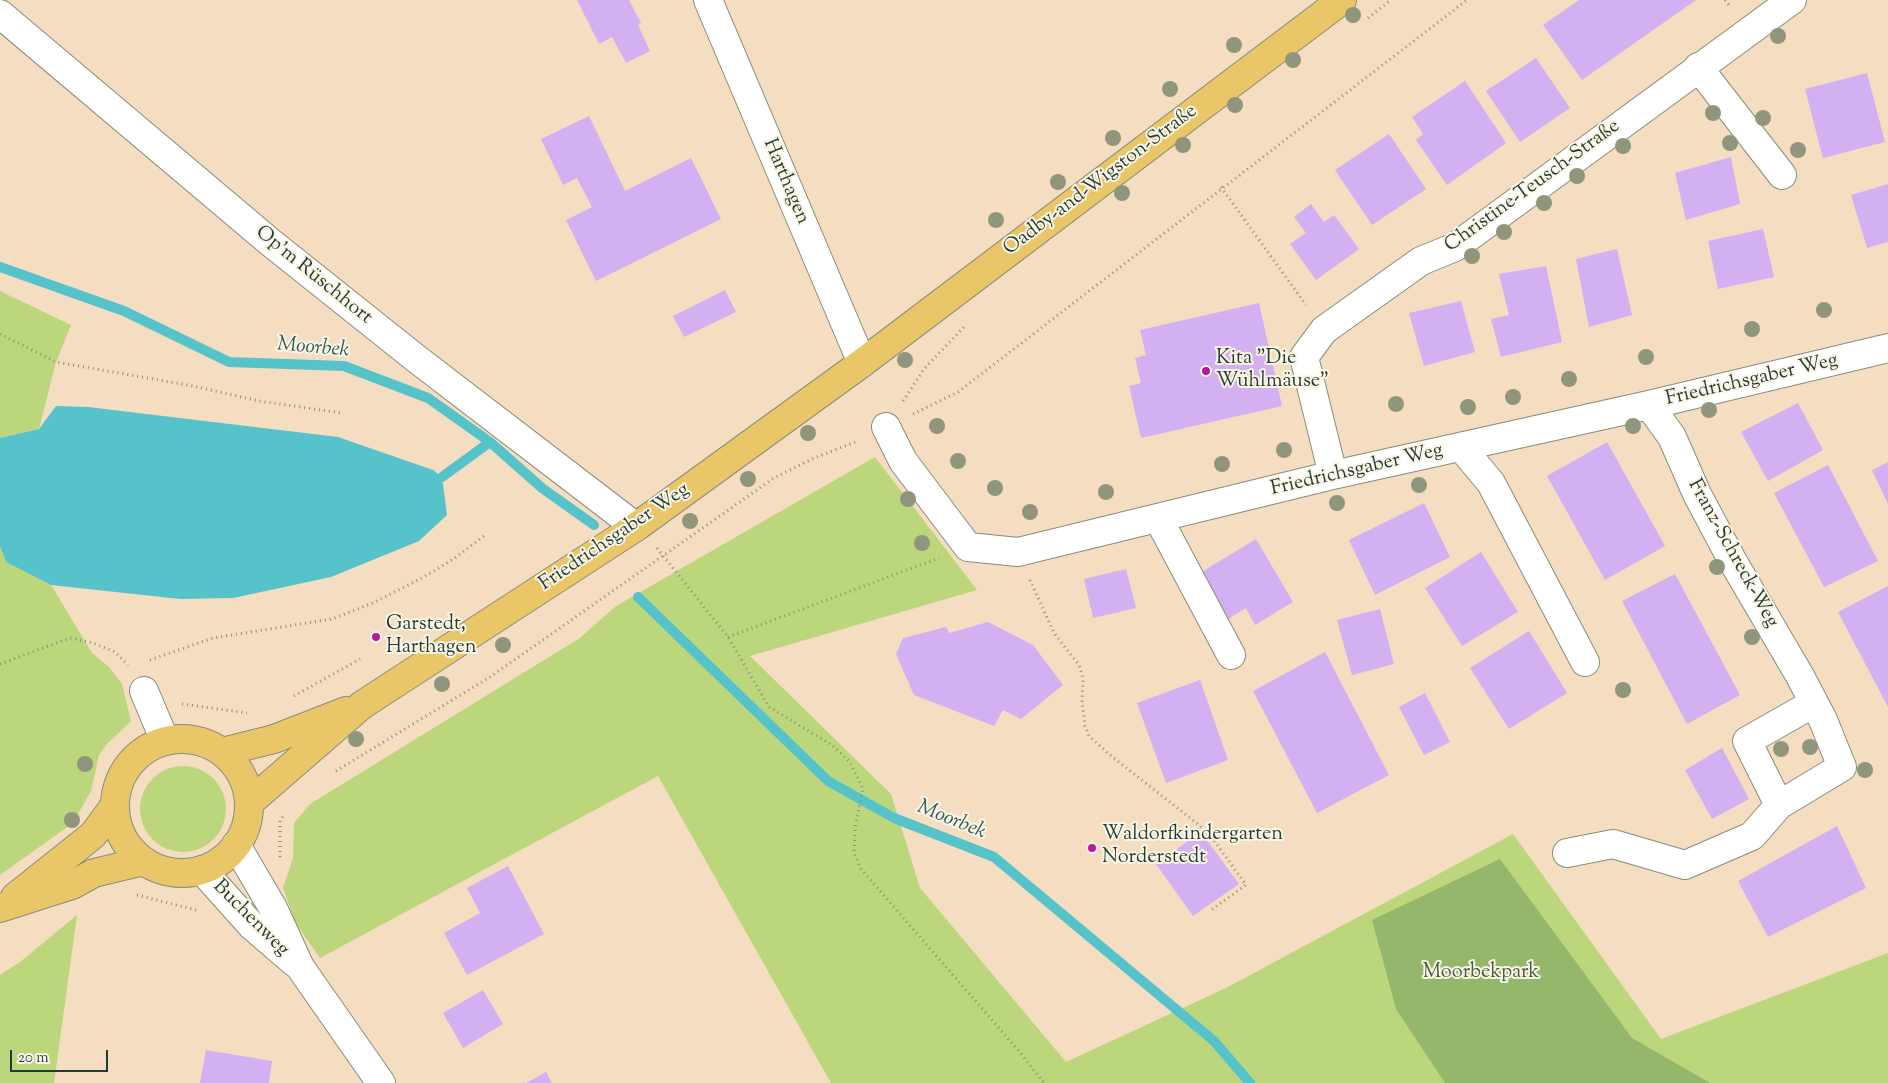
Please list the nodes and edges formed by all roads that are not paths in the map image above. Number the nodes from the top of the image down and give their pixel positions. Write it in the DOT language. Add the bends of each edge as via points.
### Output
graph roads {
  1 [pos="708,0"];
  2 [pos="1342,0"];
  3 [pos="1792,0"];
  4 [pos="0,14"];
  5 [pos="1698,67"];
  6 [pos="1782,175"];
  7 [pos="1888,348"];
  8 [pos="862,363"];
  9 [pos="1649,405"];
  10 [pos="886,427"];
  11 [pos="1461,447"];
  12 [pos="1333,475"];
  13 [pos="1158,518"];
  14 [pos="636,527"];
  15 [pos="1231,656"];
  16 [pos="1585,662"];
  17 [pos="141,688"];
  18 [pos="1814,702"];
  19 [pos="362,705"];
  20 [pos="165,741"];
  21 [pos="222,752"];
  22 [pos="249,803"];
  23 [pos="1779,804"];
  24 [pos="115,805"];
  25 [pos="236,845"];
  26 [pos="1567,853"];
  27 [pos="144,861"];
  28 [pos="202,870"];
  29 [pos="2,907"];
  30 [pos="300,967"];
  31 [pos="381,1083"];
  1 -- 8 [label="street, Harthagen"];
  2 -- 8 [label="main road, Oadby-and-Wigston-Straße"];
  3 -- 5 [label="street, Christine-Teusch-Straße"];
  4 -- 14 [label="street, Op'm Rüschhort" via="270,242"];
  5 -- 6 [label="street"];
  5 -- 12 [label="street, Christine-Teusch-Straße" via="1455,248 1421,261 1324,330 1304,357"];
  7 -- 9 [label="street, Friedrichsgaber Weg"];
  8 -- 14 [label="main road, Friedrichsgaber Weg"];
  9 -- 11 [label="street, Friedrichsgaber Weg"];
  9 -- 18 [label="street, Franz-Schreck-Weg" via="1672,437 1696,494"];
  10 -- 13 [label="street, Friedrichsgaber Weg" via="903,461 968,547 1018,552"];
  11 -- 12 [label="street, Friedrichsgaber Weg"];
  11 -- 16 [label="street" via="1490,483"];
  12 -- 13 [label="street, Friedrichsgaber Weg"];
  13 -- 15 [label="street"];
  14 -- 19 [label="main road, Friedrichsgaber Weg"];
  17 -- 20 [label="street"];
  18 -- 23 [label="street, Franz-Schreck-Weg" via="1842,767"];
  18 -- 23 [label="street" via="1747,741"];
  19 -- 21 [label="main road" via="274,739"];
  19 -- 22 [label="main road"];
  20 -- 21 [label="main road" via="177,738 195,740"];
  20 -- 24 [label="main road" via="153,745 133,760 119,781"];
  21 -- 22 [label="main road" via="241,774"];
  22 -- 25 [label="main road" via="246,825"];
  23 -- 26 [label="street" via="1752,836 1685,865 1613,844"];
  24 -- 27 [label="main road" via="126,843"];
  24 -- 29 [label="main road" via="93,835"];
  25 -- 28 [label="main road" via="221,860"];
  25 -- 30 [label="street, Buchenweg" via="274,908"];
  27 -- 28 [label="main road" via="178,873"];
  27 -- 29 [label="main road" via="94,873 72,885"];
  28 -- 30 [label="street, Buchenweg" via="252,926"];
  30 -- 31 [label="street, Buchenweg"];
}
